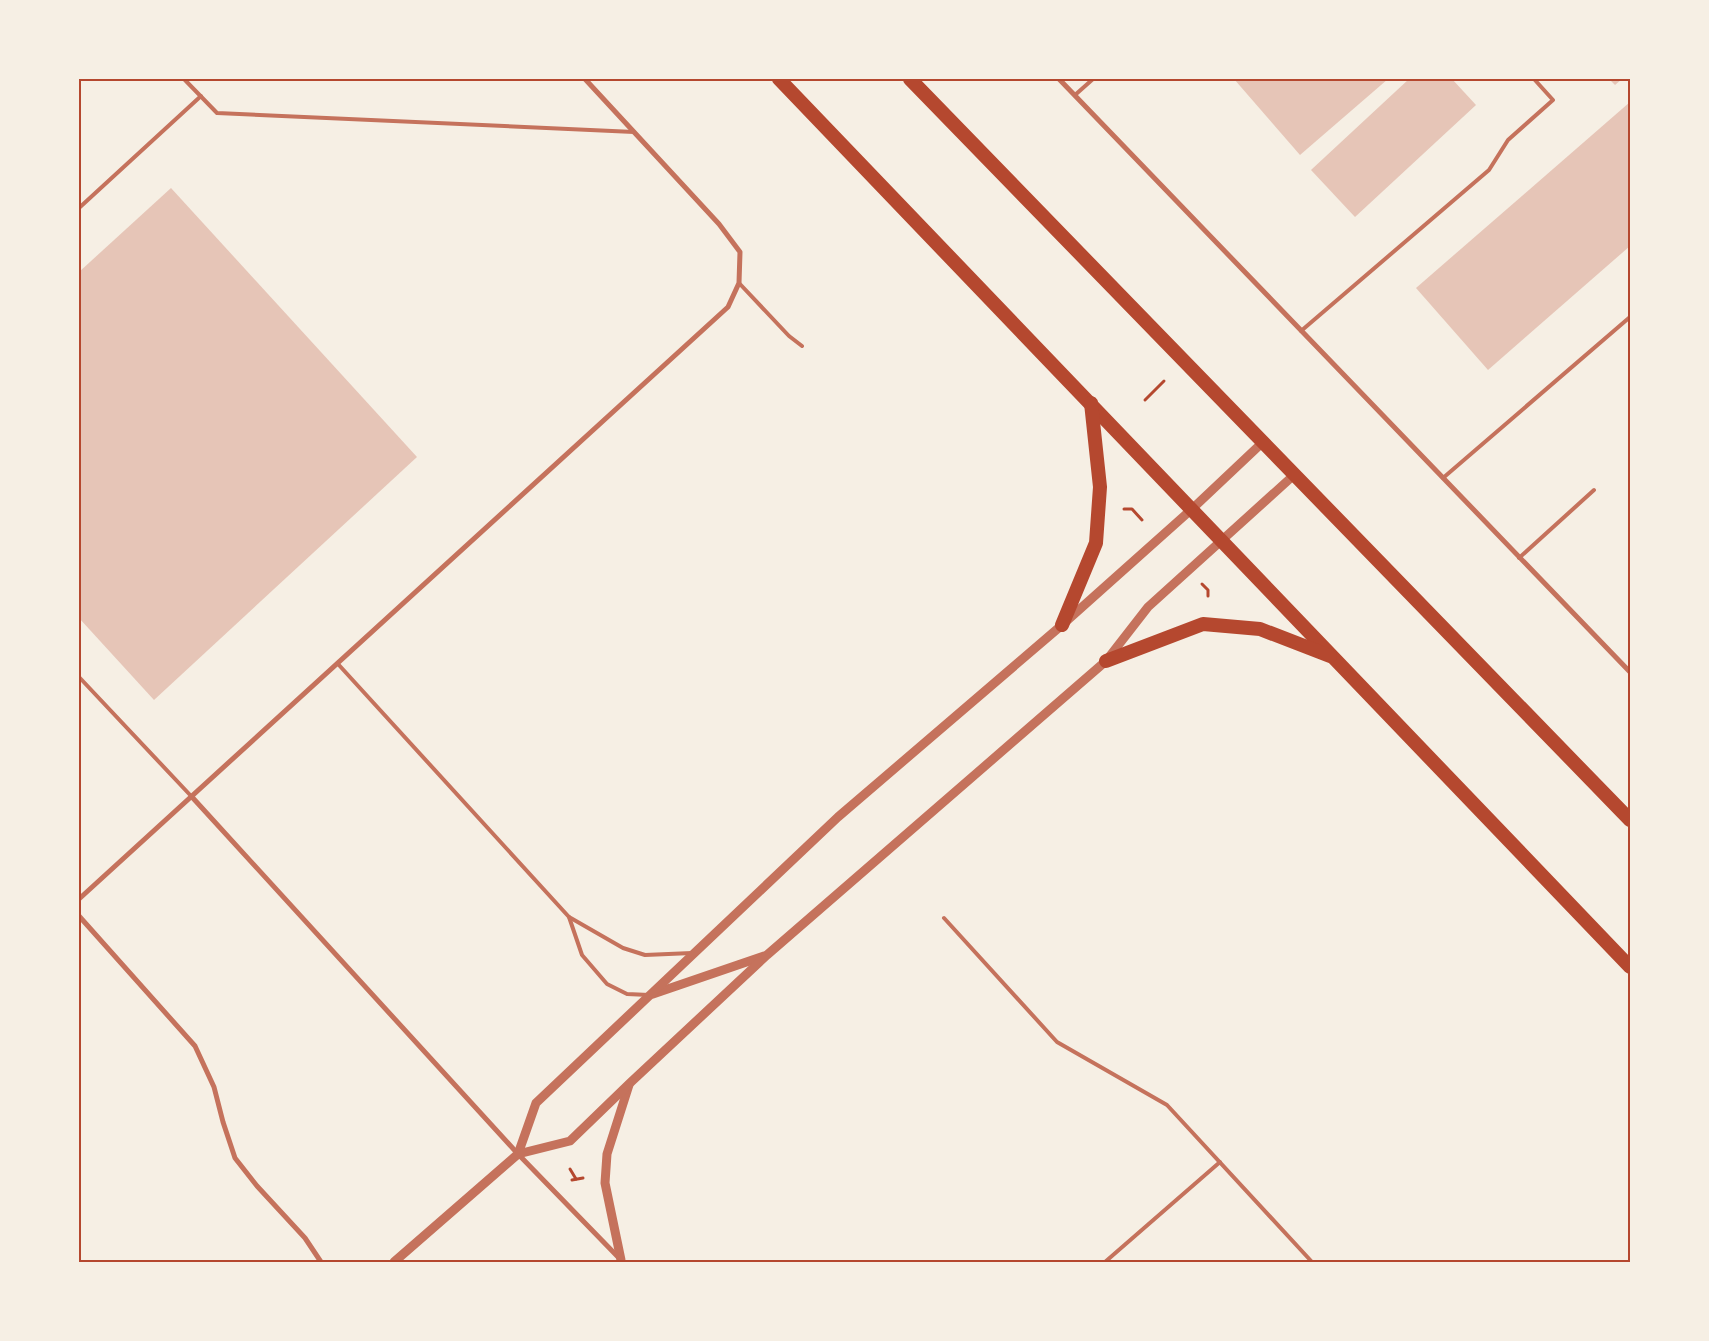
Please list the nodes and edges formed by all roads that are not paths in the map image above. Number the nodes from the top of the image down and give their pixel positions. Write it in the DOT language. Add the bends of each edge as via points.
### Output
graph roads {
  1 [pos="184,79"];
  2 [pos="585,79"];
  3 [pos="779,79"];
  4 [pos="910,79"];
  5 [pos="1059,79"];
  6 [pos="1093,79"];
  7 [pos="1534,79"];
  8 [pos="201,96"];
  9 [pos="1075,96"];
  10 [pos="634,132"];
  11 [pos="79,208"];
  12 [pos="739,283"];
  13 [pos="1630,317"];
  14 [pos="1301,331"];
  15 [pos="802,346"];
  16 [pos="1091,403"];
  17 [pos="1263,442"];
  18 [pos="1294,474"];
  19 [pos="1443,478"];
  20 [pos="1594,490"];
  21 [pos="1192,509"];
  22 [pos="1222,540"];
  23 [pos="1519,558"];
  24 [pos="1062,625"];
  25 [pos="1334,657"];
  26 [pos="1106,661"];
  27 [pos="338,664"];
  28 [pos="1630,672"];
  29 [pos="79,677"];
  30 [pos="192,798"];
  31 [pos="1630,820"];
  32 [pos="79,899"];
  33 [pos="79,916"];
  34 [pos="570,917"];
  35 [pos="944,918"];
  36 [pos="694,953"];
  37 [pos="767,955"];
  38 [pos="1630,966"];
  39 [pos="650,995"];
  40 [pos="630,1082"];
  41 [pos="518,1154"];
  42 [pos="1220,1162"];
  43 [pos="622,1261"];
  44 [pos="321,1262"];
  45 [pos="394,1262"];
  46 [pos="1105,1262"];
  47 [pos="1312,1262"];
  1 -- 8 [label="lane"];
  2 -- 10 [label="street"];
  3 -- 16 [label="highway"];
  4 -- 17 [label="highway"];
  5 -- 9 [label="street"];
  6 -- 9 [label="lane"];
  7 -- 14 [label="lane" via="1553,100 1508,140 1489,170"];
  8 -- 10 [label="lane" via="217,113"];
  8 -- 11 [label="lane"];
  9 -- 14 [label="street"];
  10 -- 12 [label="street" via="719,224 740,252"];
  12 -- 15 [label="lane"];
  12 -- 27 [label="street" via="728,307"];
  13 -- 19 [label="lane"];
  14 -- 19 [label="street"];
  16 -- 21 [label="highway"];
  16 -- 24 [label="highway" via="1100,487 1096,543"];
  17 -- 18 [label="highway"];
  17 -- 21 [label="street"];
  18 -- 22 [label="street"];
  18 -- 31 [label="highway"];
  19 -- 23 [label="street"];
  20 -- 23 [label="lane"];
  21 -- 22 [label="highway"];
  21 -- 24 [label="street"];
  22 -- 25 [label="highway"];
  22 -- 26 [label="street" via="1148,607"];
  23 -- 28 [label="street"];
  24 -- 36 [label="street" via="838,817"];
  25 -- 26 [label="highway" via="1260,629 1203,624"];
  25 -- 38 [label="highway"];
  26 -- 37 [label="street"];
  27 -- 30 [label="street"];
  27 -- 34 [label="lane"];
  29 -- 30 [label="lane"];
  30 -- 32 [label="street"];
  30 -- 41 [label="street"];
  33 -- 44 [label="street" via="195,1046 214,1087 235,1158 305,1238"];
  34 -- 36 [label="lane" via="623,948 645,955"];
  34 -- 39 [label="lane" via="582,955 606,984 627,994"];
  35 -- 42 [label="lane" via="1057,1042 1167,1105"];
  36 -- 39 [label="street"];
  37 -- 39 [label="street"];
  37 -- 40 [label="street"];
  39 -- 41 [label="street" via="536,1103"];
  40 -- 41 [label="street" via="570,1141"];
  40 -- 43 [label="street" via="607,1154 605,1183"];
  41 -- 43 [label="street"];
  41 -- 45 [label="street"];
  42 -- 46 [label="lane"];
  42 -- 47 [label="lane"];
}
